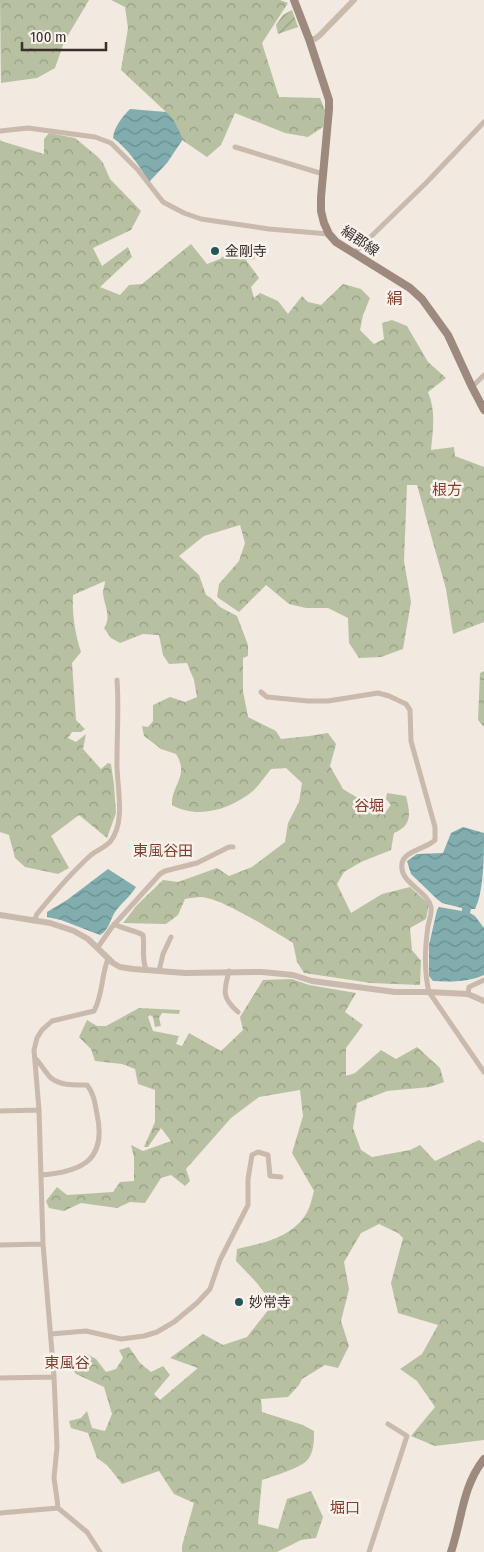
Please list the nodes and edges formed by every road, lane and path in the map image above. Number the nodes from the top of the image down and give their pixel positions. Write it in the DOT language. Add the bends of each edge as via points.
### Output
graph roads {
  1 [pos="294,0"];
  2 [pos="354,0"];
  3 [pos="309,39"];
  4 [pos="484,122"];
  5 [pos="0,131"];
  6 [pos="235,147"];
  7 [pos="323,174"];
  8 [pos="329,234"];
  9 [pos="354,253"];
  10 [pos="484,375"];
  11 [pos="472,387"];
  12 [pos="484,410"];
  13 [pos="117,680"];
  14 [pos="260,692"];
  15 [pos="233,847"];
  16 [pos="0,915"];
  17 [pos="34,921"];
  18 [pos="114,924"];
  19 [pos="170,937"];
  20 [pos="98,947"];
  21 [pos="108,959"];
  22 [pos="146,970"];
  23 [pos="159,971"];
  24 [pos="229,971"];
  25 [pos="484,980"];
  26 [pos="429,992"];
  27 [pos="468,994"];
  28 [pos="484,1001"];
  29 [pos="238,1012"];
  30 [pos="35,1058"];
  31 [pos="484,1072"];
  32 [pos="39,1110"];
  33 [pos="0,1111"];
  34 [pos="41,1175"];
  35 [pos="281,1177"];
  36 [pos="43,1244"];
  37 [pos="0,1245"];
  38 [pos="51,1334"];
  39 [pos="54,1377"];
  40 [pos="0,1378"];
  41 [pos="388,1424"];
  42 [pos="484,1459"];
  43 [pos="58,1508"];
  44 [pos="0,1513"];
  45 [pos="100,1552"];
  46 [pos="369,1552"];
  47 [pos="451,1552"];
  1 -- 3 [label="main road, 絹郡線"];
  2 -- 3 [label="street" via="320,35"];
  3 -- 7 [label="main road, 絹郡線" via="329,109"];
  4 -- 9 [label="street"];
  5 -- 8 [label="street" via="28,128 95,137 111,143 163,202 184,214 269,229"];
  6 -- 7 [label="street"];
  7 -- 8 [label="main road, 絹郡線" via="321,211"];
  8 -- 9 [label="main road, 絹郡線"];
  9 -- 11 [label="main road, 絹郡線" via="422,299 448,335"];
  10 -- 11 [label="street"];
  11 -- 12 [label="main road, 絹郡線"];
  13 -- 17 [label="street" via="116,761 120,800 116,831 103,848 68,876"];
  14 -- 26 [label="street" via="267,697 281,699 328,701 378,693 406,704 410,710 411,741 436,840 415,850 402,863 408,880 425,896 431,908 426,979"];
  15 -- 18 [label="street" via="197,863 165,870"];
  16 -- 17 [label="street"];
  17 -- 20 [label="street" via="74,931"];
  18 -- 20 [label="street"];
  18 -- 22 [label="street" via="143,935 142,958"];
  19 -- 23 [label="street"];
  20 -- 21 [label="street"];
  21 -- 22 [label="street" via="120,967"];
  21 -- 30 [label="street" via="94,1011 52,1021 37,1038"];
  22 -- 23 [label="street"];
  23 -- 24 [label="street"];
  24 -- 26 [label="street" via="293,975 312,981 396,992"];
  24 -- 29 [label="street" via="225,998"];
  25 -- 27 [label="street" via="470,987"];
  26 -- 27 [label="street"];
  26 -- 31 [label="street"];
  27 -- 28 [label="street"];
  30 -- 32 [label="street"];
  30 -- 34 [label="street" via="50,1078 61,1084 87,1085 92,1090 99,1132 94,1155 80,1167"];
  32 -- 33 [label="street"];
  32 -- 34 [label="street"];
  34 -- 36 [label="street"];
  35 -- 38 [label="street" via="270,1176 268,1155 258,1152 252,1155 248,1205 220,1260 210,1289 174,1322 157,1332 121,1339 86,1331"];
  36 -- 37 [label="street"];
  36 -- 38 [label="street"];
  38 -- 39 [label="street"];
  39 -- 40 [label="street"];
  39 -- 43 [label="street" via="57,1447 54,1478"];
  41 -- 46 [label="street" via="407,1436"];
  42 -- 47 [label="main road" via="465,1496"];
  43 -- 44 [label="street"];
  43 -- 45 [label="street" via="87,1532"];
}
